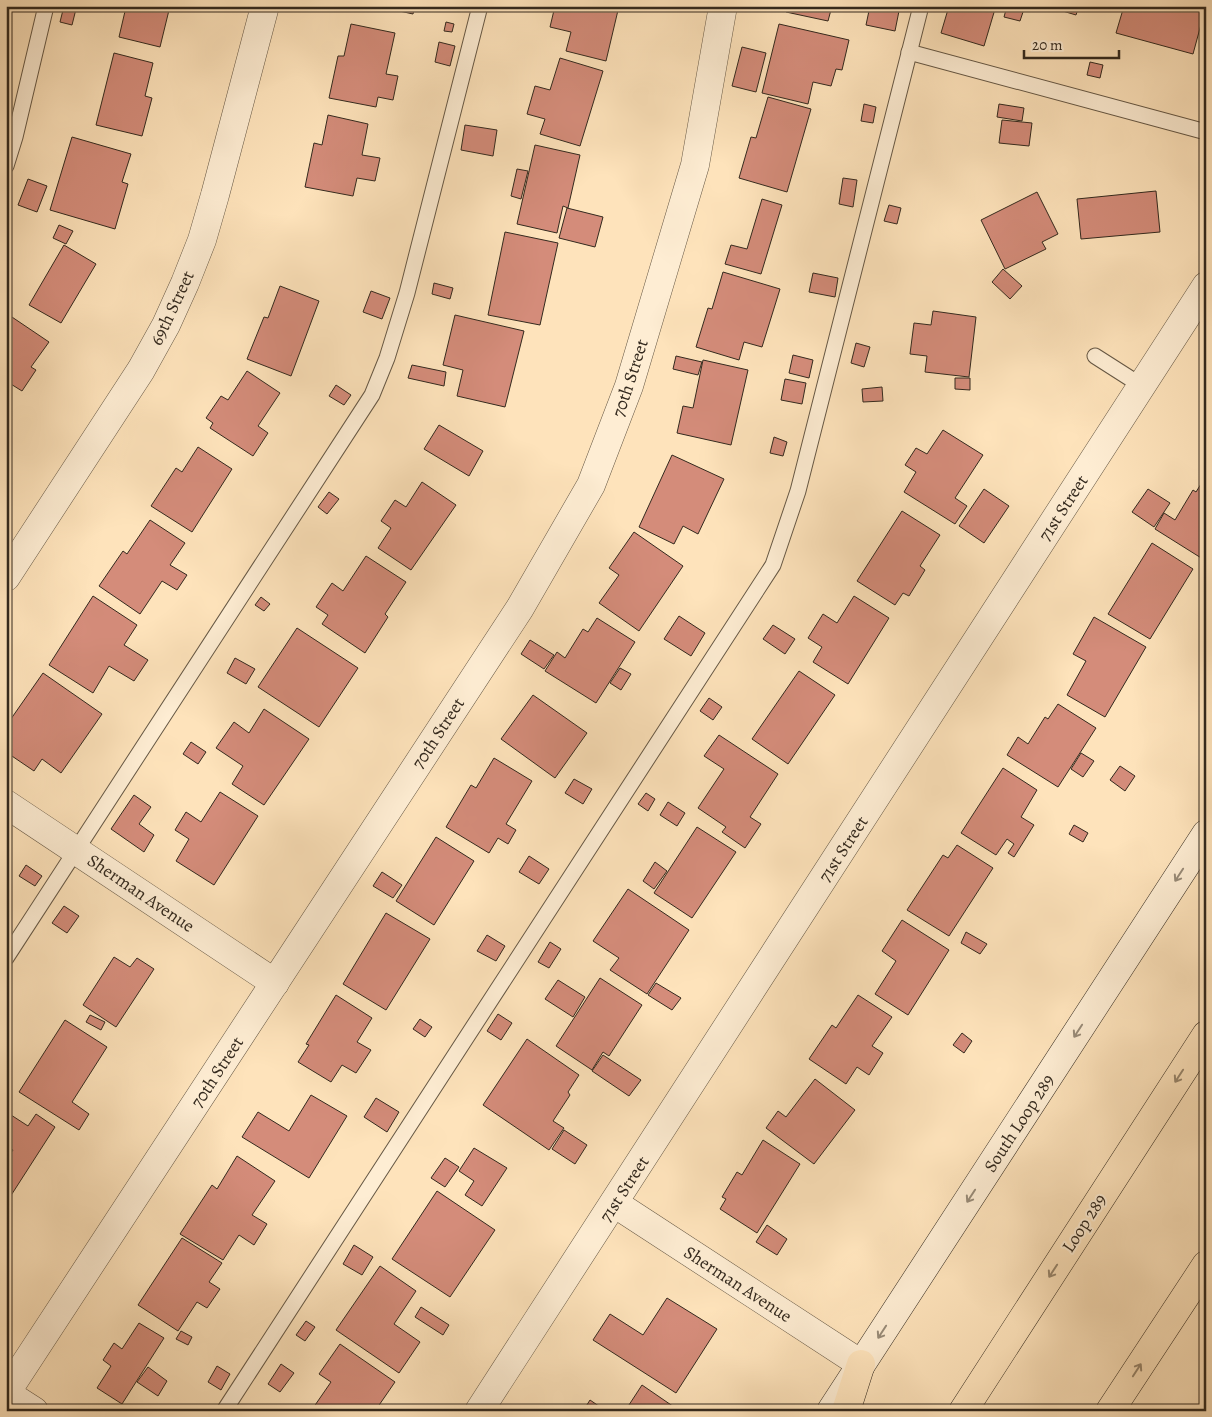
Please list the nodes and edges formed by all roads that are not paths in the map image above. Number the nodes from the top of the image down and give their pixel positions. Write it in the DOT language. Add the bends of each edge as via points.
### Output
graph roads {
  1 [pos="46,6"];
  2 [pos="264,6"];
  3 [pos="480,6"];
  4 [pos="723,6"];
  5 [pos="921,6"];
  6 [pos="909,52"];
  7 [pos="1206,132"];
  8 [pos="6,166"];
  9 [pos="1206,286"];
  10 [pos="1095,356"];
  11 [pos="1142,386"];
  12 [pos="6,577"];
  13 [pos="6,804"];
  14 [pos="1206,834"];
  15 [pos="76,850"];
  16 [pos="6,958"];
  17 [pos="275,983"];
  18 [pos="1206,1035"];
  19 [pos="614,1203"];
  20 [pos="1206,1266"];
  21 [pos="861,1364"];
  22 [pos="6,1393"];
  23 [pos="34,1411"];
  24 [pos="224,1411"];
  25 [pos="479,1411"];
  26 [pos="831,1411"];
  27 [pos="846,1411"];
  28 [pos="963,1411"];
  29 [pos="1110,1411"];
  1 -- 8 [label="lane"];
  2 -- 12 [label="street, 69th Street" via="215,195 185,283 142,370"];
  3 -- 15 [label="lane" via="407,293 372,395"];
  4 -- 17 [label="street, 70th Street" via="695,165 629,386 591,485 520,608"];
  5 -- 6 [label="lane"];
  6 -- 7 [label="lane"];
  6 -- 24 [label="lane" via="798,491 773,565"];
  9 -- 11 [label="street, 71st Street"];
  10 -- 11 [label="lane"];
  11 -- 19 [label="street, 71st Street"];
  13 -- 15 [label="street, Sherman Avenue"];
  14 -- 21 [label="street, South Loop 289, one-way"];
  15 -- 16 [label="lane"];
  15 -- 17 [label="street, Sherman Avenue"];
  17 -- 22 [label="street, 70th Street"];
  18 -- 28 [label="highway, Loop 289, one-way"];
  19 -- 21 [label="street, Sherman Avenue"];
  19 -- 25 [label="street, 71st Street"];
  29 -- 20 [label="highway, one-way"];
  21 -- 26 [label="street, South Loop 289"];
  21 -- 27 [label="highway"];
  22 -- 23 [label="street"];
}
